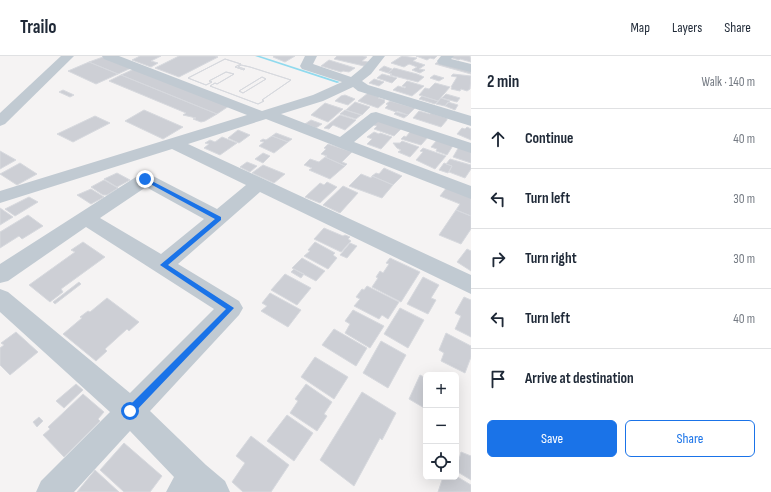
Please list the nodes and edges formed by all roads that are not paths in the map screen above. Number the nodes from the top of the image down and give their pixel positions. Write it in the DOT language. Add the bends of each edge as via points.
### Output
graph roads {
  1 [pos="52,56"];
  2 [pos="68,56"];
  3 [pos="108,56"];
  4 [pos="311,56"];
  5 [pos="379,56"];
  6 [pos="448,56"];
  7 [pos="471,68"];
  8 [pos="30,75"];
  9 [pos="354,82"];
  10 [pos="263,115"];
  11 [pos="468,116"];
  12 [pos="0,121"];
  13 [pos="448,140"];
  14 [pos="173,143"];
  15 [pos="343,143"];
  16 [pos="471,148"];
  17 [pos="260,184"];
  18 [pos="471,193"];
  19 [pos="0,197"];
  20 [pos="86,218"];
  21 [pos="219,219"];
  22 [pos="163,265"];
  23 [pos="0,275"];
  24 [pos="471,285"];
  25 [pos="0,298"];
  26 [pos="130,411"];
  27 [pos="197,487"];
  28 [pos="52,492"];
  1 -- 8 [label="street"];
  2 -- 12 [label="street"];
  3 -- 10 [label="street"];
  4 -- 9 [label="street" via="306,66"];
  5 -- 9 [label="street" via="373,67"];
  6 -- 7 [label="street" via="443,61"];
  9 -- 10 [label="street" via="318,98"];
  9 -- 11 [label="street" via="363,88"];
  10 -- 14 [label="street"];
  10 -- 15 [label="street"];
  11 -- 13 [label="street"];
  13 -- 15 [label="street" via="376,116"];
  13 -- 16 [label="street"];
  14 -- 17 [label="street"];
  14 -- 19 [label="street"];
  15 -- 18 [label="street"];
  17 -- 21 [label="street"];
  17 -- 24 [label="street"];
  20 -- 21 [label="street" via="145,179"];
  20 -- 22 [label="street"];
  20 -- 23 [label="street"];
  21 -- 22 [label="street"];
  22 -- 26 [label="street" via="231,308"];
  25 -- 26 [label="street"];
  26 -- 27 [label="street"];
  26 -- 28 [label="street"];
}
